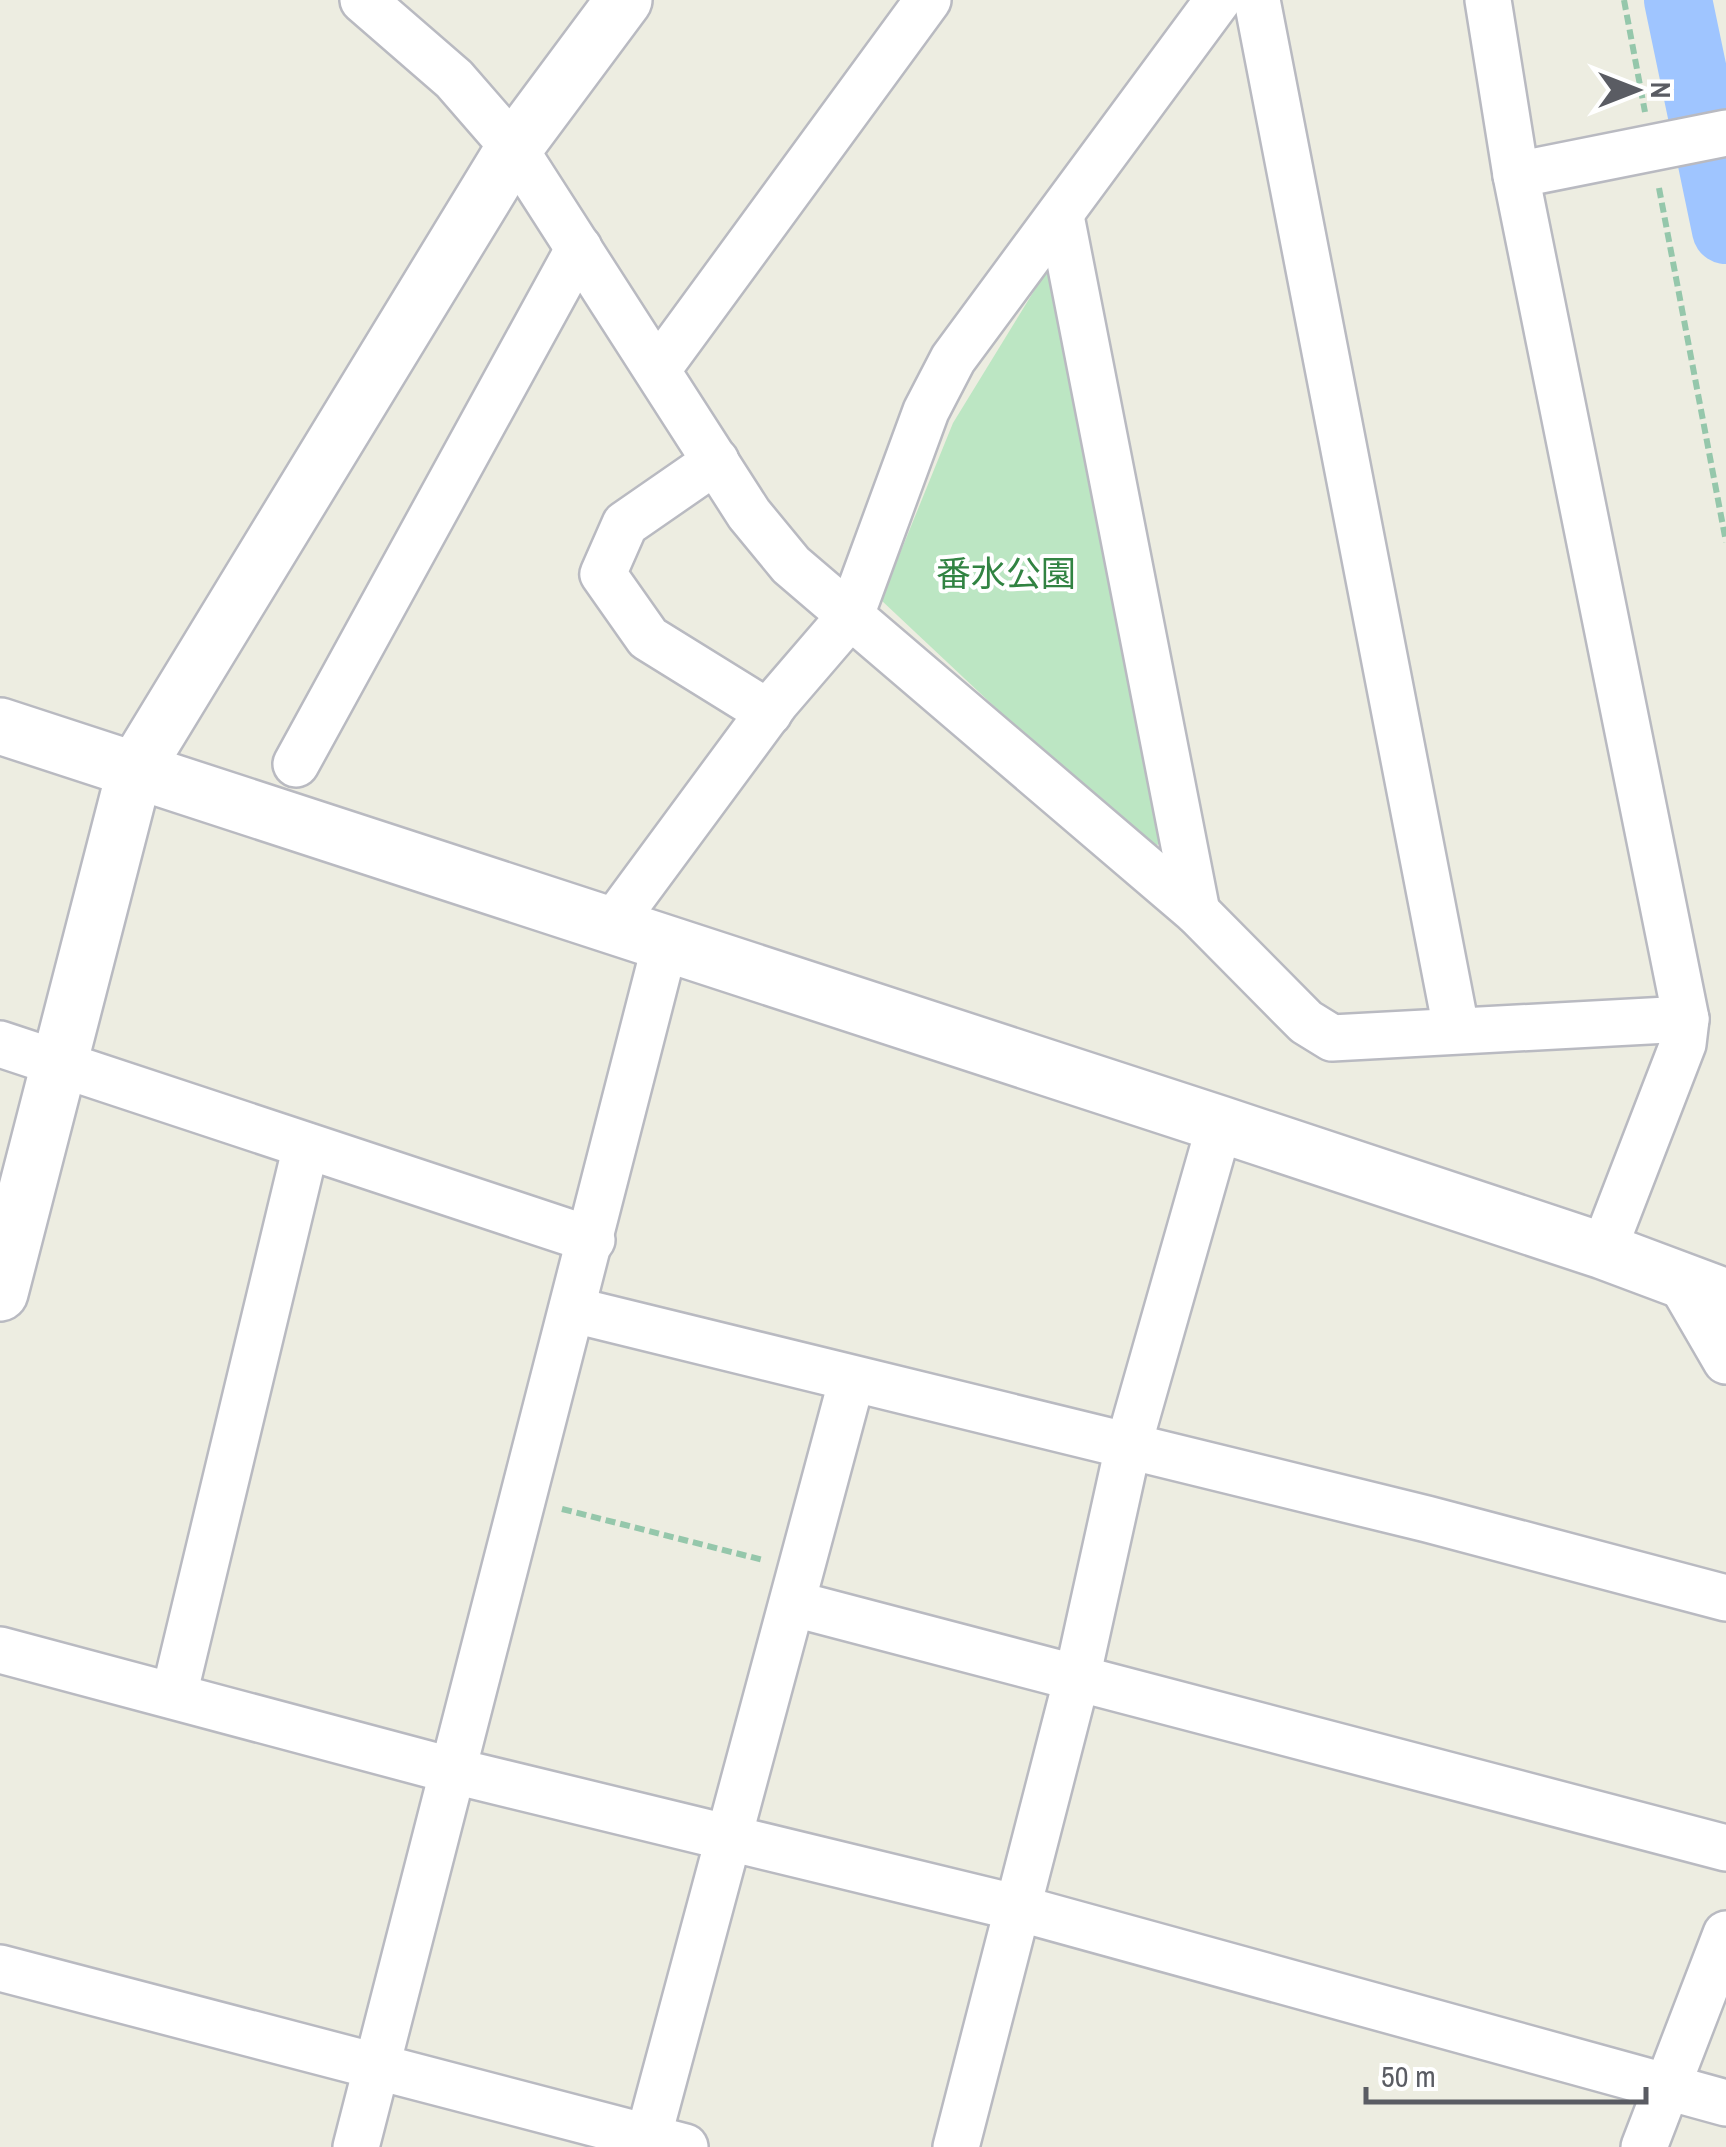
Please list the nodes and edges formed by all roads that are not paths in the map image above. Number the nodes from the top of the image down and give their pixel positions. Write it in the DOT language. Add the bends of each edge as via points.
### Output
graph roads {
  1 [pos="363,0"];
  2 [pos="624,0"];
  3 [pos="928,0"];
  4 [pos="1218,0"];
  5 [pos="1257,0"];
  6 [pos="1488,0"];
  7 [pos="1726,133"];
  8 [pos="514,148"];
  9 [pos="1516,175"];
  10 [pos="1061,216"];
  11 [pos="579,248"];
  12 [pos="658,368"];
  13 [pos="716,462"];
  14 [pos="851,615"];
  15 [pos="768,713"];
  16 [pos="0,726"];
  17 [pos="296,764"];
  18 [pos="135,770"];
  19 [pos="1197,912"];
  20 [pos="611,926"];
  21 [pos="665,945"];
  22 [pos="1686,1019"];
  23 [pos="1456,1028"];
  24 [pos="0,1044"];
  25 [pos="57,1060"];
  26 [pos="1220,1124"];
  27 [pos="306,1146"];
  28 [pos="592,1240"];
  29 [pos="1603,1251"];
  30 [pos="1702,1288"];
  31 [pos="0,1293"];
  32 [pos="574,1310"];
  33 [pos="1726,1361"];
  34 [pos="852,1379"];
  35 [pos="1128,1447"];
  36 [pos="799,1587"];
  37 [pos="1726,1598"];
  38 [pos="0,1650"];
  39 [pos="1077,1678"];
  40 [pos="174,1695"];
  41 [pos="450,1770"];
  42 [pos="726,1836"];
  43 [pos="1726,1848"];
  44 [pos="1018,1908"];
  45 [pos="1726,1934"];
  46 [pos="0,1968"];
  47 [pos="378,2067"];
  48 [pos="1666,2086"];
  49 [pos="1726,2103"];
  50 [pos="667,2142"];
  51 [pos="960,2146"];
  52 [pos="356,2147"];
  53 [pos="1644,2147"];
  1 -- 8 [label="street" via="454,79"];
  2 -- 8 [label="street"];
  3 -- 12 [label="street"];
  4 -- 10 [label="street"];
  5 -- 23 [label="street"];
  6 -- 9 [label="street"];
  7 -- 9 [label="street"];
  8 -- 11 [label="street"];
  8 -- 18 [label="street"];
  9 -- 22 [label="street"];
  10 -- 14 [label="street" via="946,372"];
  10 -- 19 [label="street"];
  11 -- 12 [label="street"];
  11 -- 17 [label="street"];
  12 -- 13 [label="street"];
  13 -- 14 [label="street" via="791,564"];
  13 -- 15 [label="street" via="625,524 603,574 648,638"];
  14 -- 15 [label="street"];
  14 -- 19 [label="street"];
  15 -- 20 [label="street"];
  16 -- 18 [label="street"];
  18 -- 20 [label="street"];
  18 -- 25 [label="street"];
  19 -- 23 [label="street" via="1306,1022 1332,1038"];
  20 -- 21 [label="street"];
  21 -- 26 [label="street"];
  21 -- 28 [label="street"];
  22 -- 23 [label="street"];
  22 -- 29 [label="street" via="1683,1044"];
  24 -- 25 [label="street"];
  25 -- 27 [label="street"];
  25 -- 31 [label="street"];
  26 -- 29 [label="street"];
  26 -- 35 [label="street"];
  27 -- 28 [label="street"];
  27 -- 40 [label="street"];
  28 -- 32 [label="street"];
  29 -- 30 [label="street"];
  30 -- 33 [label="street"];
  32 -- 34 [label="street"];
  32 -- 41 [label="street"];
  34 -- 35 [label="street"];
  34 -- 36 [label="street"];
  35 -- 37 [label="street"];
  35 -- 39 [label="street"];
  36 -- 39 [label="street"];
  36 -- 42 [label="street"];
  38 -- 40 [label="street"];
  39 -- 43 [label="street"];
  39 -- 44 [label="street"];
  40 -- 41 [label="street"];
  41 -- 42 [label="street"];
  41 -- 47 [label="street"];
  42 -- 44 [label="street"];
  42 -- 50 [label="street"];
  44 -- 48 [label="street"];
  44 -- 51 [label="street"];
  45 -- 48 [label="street"];
  46 -- 47 [label="street"];
  47 -- 50 [label="street"];
  47 -- 52 [label="street"];
  48 -- 49 [label="street"];
  48 -- 53 [label="street"];
}
